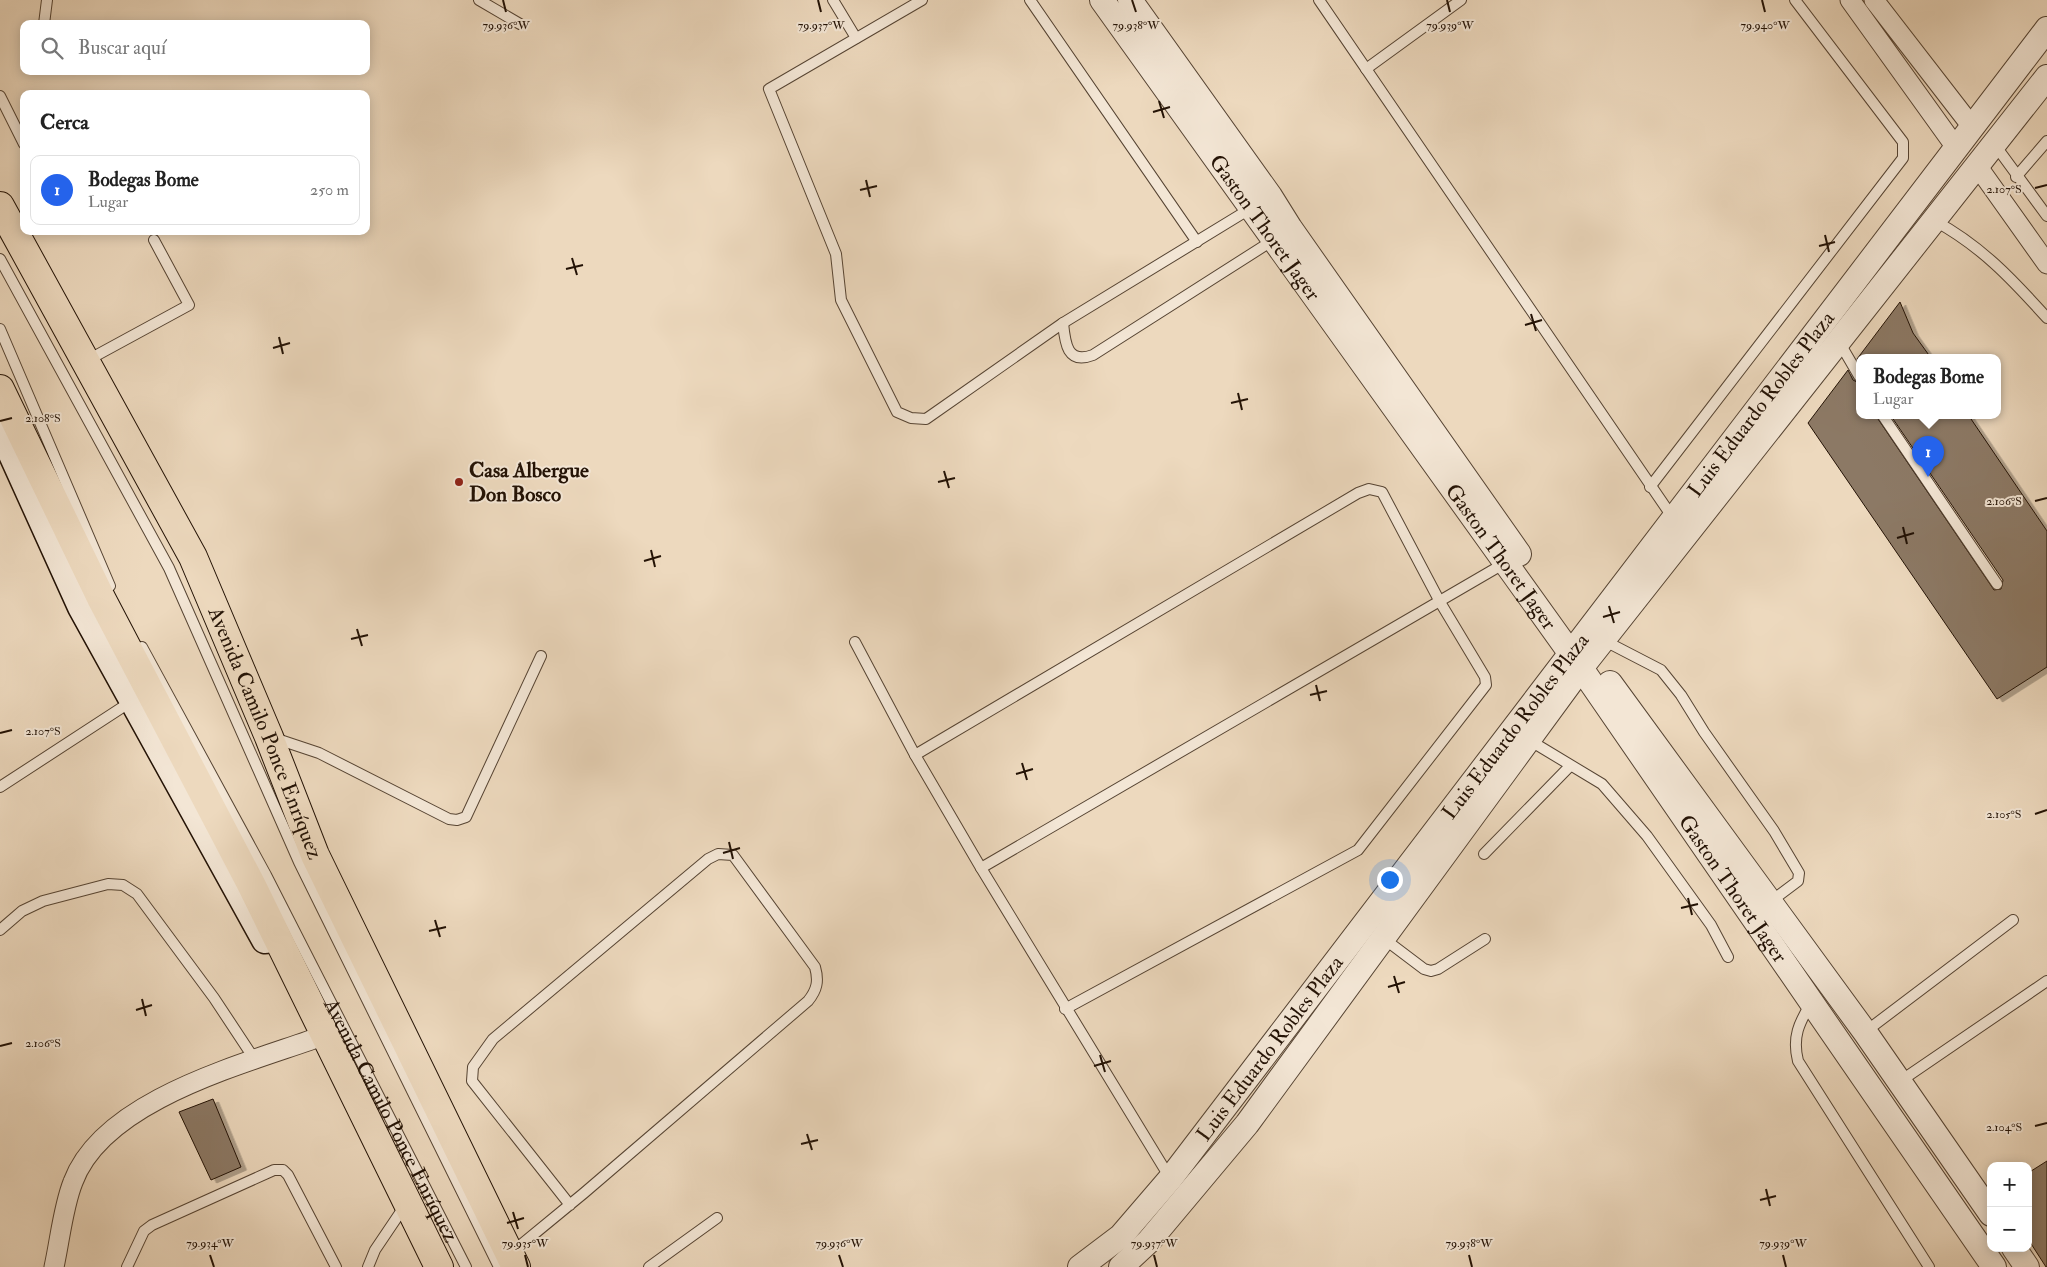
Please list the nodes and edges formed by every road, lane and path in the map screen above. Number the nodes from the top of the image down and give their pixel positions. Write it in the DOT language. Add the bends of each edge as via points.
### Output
graph roads {
  1 [pos="47,0"];
  2 [pos="479,0"];
  3 [pos="833,0"];
  4 [pos="922,0"];
  5 [pos="1030,0"];
  6 [pos="1102,0"];
  7 [pos="1130,0"];
  8 [pos="1319,0"];
  9 [pos="1461,0"];
  10 [pos="1795,0"];
  11 [pos="1850,0"];
  12 [pos="1874,0"];
  13 [pos="44,20"];
  14 [pos="520,24"];
  15 [pos="2047,29"];
  16 [pos="856,38"];
  17 [pos="1366,69"];
  18 [pos="2047,77"];
  19 [pos="0,96"];
  20 [pos="1973,128"];
  21 [pos="20,136"];
  22 [pos="2047,141"];
  23 [pos="1994,145"];
  24 [pos="1957,149"];
  25 [pos="1978,167"];
  26 [pos="2016,177"];
  27 [pos="1261,202"];
  28 [pos="0,206"];
  29 [pos="2047,216"];
  30 [pos="1935,221"];
  31 [pos="1282,234"];
  32 [pos="154,240"];
  33 [pos="1197,242"];
  34 [pos="0,259"];
  35 [pos="2047,264"];
  36 [pos="2047,318"];
  37 [pos="1064,323"];
  38 [pos="0,329"];
  39 [pos="1831,334"];
  40 [pos="85,362"];
  41 [pos="1856,372"];
  42 [pos="0,389"];
  43 [pos="1885,419"];
  44 [pos="0,428"];
  45 [pos="1650,487"];
  46 [pos="1673,519"];
  47 [pos="1506,563"];
  48 [pos="1997,584"];
  49 [pos="113,593"];
  50 [pos="1440,602"];
  51 [pos="136,636"];
  52 [pos="855,642"];
  53 [pos="1585,652"];
  54 [pos="541,656"];
  55 [pos="133,701"];
  56 [pos="269,736"];
  57 [pos="1528,740"];
  58 [pos="915,755"];
  59 [pos="1570,766"];
  60 [pos="0,787"];
  61 [pos="1484,854"];
  62 [pos="980,868"];
  63 [pos="1770,902"];
  64 [pos="2013,920"];
  65 [pos="0,930"];
  66 [pos="1384,938"];
  67 [pos="1485,938"];
  68 [pos="1728,957"];
  69 [pos="2047,982"];
  70 [pos="1812,1002"];
  71 [pos="1065,1009"];
  72 [pos="1865,1032"];
  73 [pos="325,1035"];
  74 [pos="255,1060"];
  75 [pos="1900,1082"];
  76 [pos="1170,1179"];
  77 [pos="406,1203"];
  78 [pos="570,1205"];
  79 [pos="1987,1208"];
  80 [pos="717,1218"];
  81 [pos="2017,1252"];
  82 [pos="508,1263"];
  83 [pos="54,1267"];
  84 [pos="127,1267"];
  85 [pos="336,1267"];
  86 [pos="368,1267"];
  87 [pos="438,1267"];
  88 [pos="466,1267"];
  89 [pos="649,1267"];
  90 [pos="1080,1267"];
  91 [pos="1121,1267"];
  92 [pos="1929,1267"];
  93 [pos="1994,1267"];
  94 [pos="2027,1267"];
  1 -- 13 [label="lane"];
  2 -- 14 [label="lane"];
  3 -- 16 [label="lane"];
  4 -- 16 [label="lane"];
  5 -- 33 [label="lane"];
  6 -- 27 [label="street, Gaston Thoret Jager"];
  7 -- 27 [label="street, Gaston Thoret Jager"];
  8 -- 17 [label="lane"];
  9 -- 17 [label="lane"];
  10 -- 45 [label="lane" via="1903,142 1903,158"];
  11 -- 24 [label="street"];
  12 -- 20 [label="street"];
  15 -- 20 [label="street, Luis Eduardo Robles Plaza"];
  16 -- 37 [label="lane" via="769,89 836,254 841,300 897,412 911,418 926,418"];
  17 -- 45 [label="lane"];
  18 -- 23 [label="street, Luis Eduardo Robles Plaza"];
  19 -- 21 [label="lane"];
  20 -- 24 [label="street, Luis Eduardo Robles Plaza"];
  22 -- 26 [label="lane"];
  23 -- 25 [label="street, Luis Eduardo Robles Plaza"];
  23 -- 26 [label="lane"];
  24 -- 39 [label="street, Luis Eduardo Robles Plaza"];
  25 -- 30 [label="street, Luis Eduardo Robles Plaza"];
  25 -- 35 [label="street"];
  26 -- 29 [label="lane"];
  27 -- 31 [label="street, Gaston Thoret Jager"];
  27 -- 33 [label="lane"];
  28 -- 40 [label="main road, Avenida Camilo Ponce Enríquez"];
  30 -- 36 [label="lane" via="1962,236 2008,274"];
  30 -- 39 [label="street, Luis Eduardo Robles Plaza"];
  31 -- 37 [label="lane" via="1084,359 1068,350"];
  31 -- 47 [label="street, Gaston Thoret Jager"];
  31 -- 53 [label="street, Gaston Thoret Jager"];
  32 -- 40 [label="lane" via="189,305"];
  33 -- 37 [label="lane"];
  34 -- 82 [label="lane, Avenida Camilo Ponce Enríquez" via="169,568 299,862"];
  38 -- 49 [label="lane"];
  39 -- 41 [label="lane"];
  39 -- 46 [label="street, Luis Eduardo Robles Plaza"];
  39 -- 53 [label="street, Luis Eduardo Robles Plaza"];
  40 -- 56 [label="main road, Avenida Camilo Ponce Enríquez" via="193,557"];
  42 -- 73 [label="main road, Avenida Camilo Ponce Enríquez" via="101,598 251,884"];
  43 -- 48 [label="lane"];
  44 -- 55 [label="main road, Avenida Camilo Ponce Enríquez" via="81,607"];
  45 -- 46 [label="lane"];
  46 -- 53 [label="street, Luis Eduardo Robles Plaza"];
  47 -- 50 [label="lane"];
  47 -- 53 [label="street, Gaston Thoret Jager"];
  50 -- 58 [label="lane" via="1382,492 1369,489"];
  50 -- 62 [label="lane"];
  50 -- 71 [label="lane" via="1486,677 1486,685 1358,850"];
  51 -- 88 [label="lane, Avenida Camilo Ponce Enríquez" via="266,875"];
  52 -- 58 [label="lane"];
  53 -- 57 [label="street, Luis Eduardo Robles Plaza"];
  53 -- 63 [label="street, Gaston Thoret Jager"];
  53 -- 63 [label="lane" via="1661,670 1681,695 1799,873 1798,881"];
  53 -- 70 [label="street, Gaston Thoret Jager"];
  53 -- 76 [label="street, Luis Eduardo Robles Plaza"];
  54 -- 56 [label="lane" via="466,817 458,820 449,819 319,753"];
  55 -- 60 [label="lane"];
  55 -- 73 [label="main road, Avenida Camilo Ponce Enríquez" via="303,1012"];
  56 -- 82 [label="main road, Avenida Camilo Ponce Enríquez" via="315,855"];
  57 -- 59 [label="lane"];
  57 -- 66 [label="street, Luis Eduardo Robles Plaza"];
  58 -- 62 [label="lane"];
  59 -- 61 [label="lane"];
  59 -- 68 [label="lane" via="1602,784 1647,836 1711,925"];
  62 -- 71 [label="lane"];
  63 -- 72 [label="street, Gaston Thoret Jager"];
  64 -- 72 [label="lane"];
  65 -- 74 [label="lane" via="22,911 43,901 108,884 123,885 137,894 214,998"];
  66 -- 67 [label="lane" via="1431,971"];
  66 -- 91 [label="street, Luis Eduardo Robles Plaza" via="1247,1124 1149,1241"];
  69 -- 75 [label="lane"];
  70 -- 92 [label="lane" via="1797,1026 1795,1048 1798,1061"];
  70 -- 93 [label="street, Gaston Thoret Jager"];
  71 -- 76 [label="lane"];
  72 -- 75 [label="street, Gaston Thoret Jager"];
  73 -- 74 [label="street"];
  73 -- 77 [label="main road, Avenida Camilo Ponce Enríquez"];
  74 -- 83 [label="street" via="187,1085 116,1125 93,1149 73,1181"];
  75 -- 79 [label="street, Gaston Thoret Jager"];
  76 -- 90 [label="street, Luis Eduardo Robles Plaza" via="1121,1236"];
  77 -- 86 [label="lane" via="375,1250"];
  77 -- 87 [label="main road, Avenida Camilo Ponce Enríquez"];
  78 -- 78 [label="lane" via="815,993 818,975 815,967 732,855 718,854 708,859 493,1039 473,1067 472,1081"];
  78 -- 82 [label="lane"];
  80 -- 89 [label="lane"];
  81 -- 94 [label="street"];
  84 -- 85 [label="lane" via="144,1231 152,1225 274,1170 283,1170"];
}
